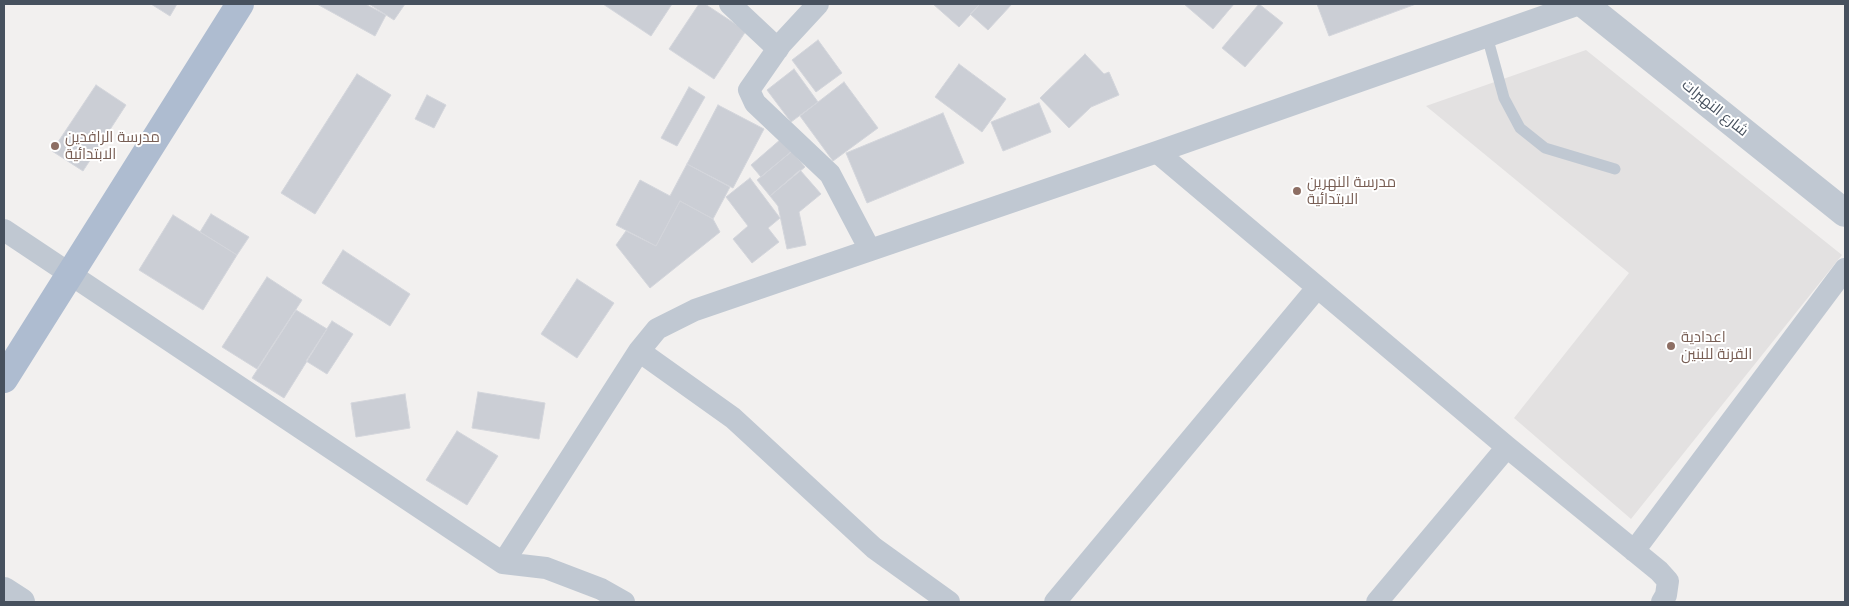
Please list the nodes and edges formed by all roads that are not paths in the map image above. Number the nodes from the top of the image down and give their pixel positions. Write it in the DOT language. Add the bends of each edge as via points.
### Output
graph roads {
  1 [pos="240,4"];
  2 [pos="730,4"];
  3 [pos="818,4"];
  4 [pos="1580,4"];
  5 [pos="1584,4"];
  6 [pos="1487,36"];
  7 [pos="778,49"];
  8 [pos="1157,152"];
  9 [pos="1614,169"];
  10 [pos="1845,213"];
  11 [pos="4,230"];
  12 [pos="870,250"];
  13 [pos="1845,268"];
  14 [pos="69,275"];
  15 [pos="1317,288"];
  16 [pos="639,351"];
  17 [pos="4,380"];
  18 [pos="1507,447"];
  19 [pos="1634,551"];
  20 [pos="503,563"];
  21 [pos="4,591"];
  22 [pos="21,602"];
  23 [pos="624,602"];
  24 [pos="949,602"];
  25 [pos="1055,602"];
  26 [pos="1377,602"];
  27 [pos="1662,602"];
  1 -- 14 [label="main road"];
  2 -- 7 [label="street"];
  3 -- 7 [label="street"];
  4 -- 6 [label="street"];
  5 -- 10 [label="street, شارع النهيرات"];
  6 -- 8 [label="street"];
  6 -- 9 [label="lane" via="1504,98 1520,128 1545,148"];
  7 -- 12 [label="street" via="749,90 755,103 830,174"];
  8 -- 12 [label="street"];
  8 -- 15 [label="street"];
  11 -- 14 [label="street"];
  12 -- 16 [label="street" via="695,310 657,329"];
  13 -- 19 [label="street"];
  14 -- 17 [label="main road"];
  14 -- 20 [label="street"];
  15 -- 18 [label="street"];
  15 -- 25 [label="street"];
  16 -- 20 [label="street"];
  16 -- 24 [label="street" via="733,418 874,548"];
  18 -- 19 [label="street"];
  18 -- 26 [label="street"];
  19 -- 27 [label="street" via="1668,581"];
  20 -- 23 [label="street" via="546,568"];
  21 -- 22 [label="street"];
}
